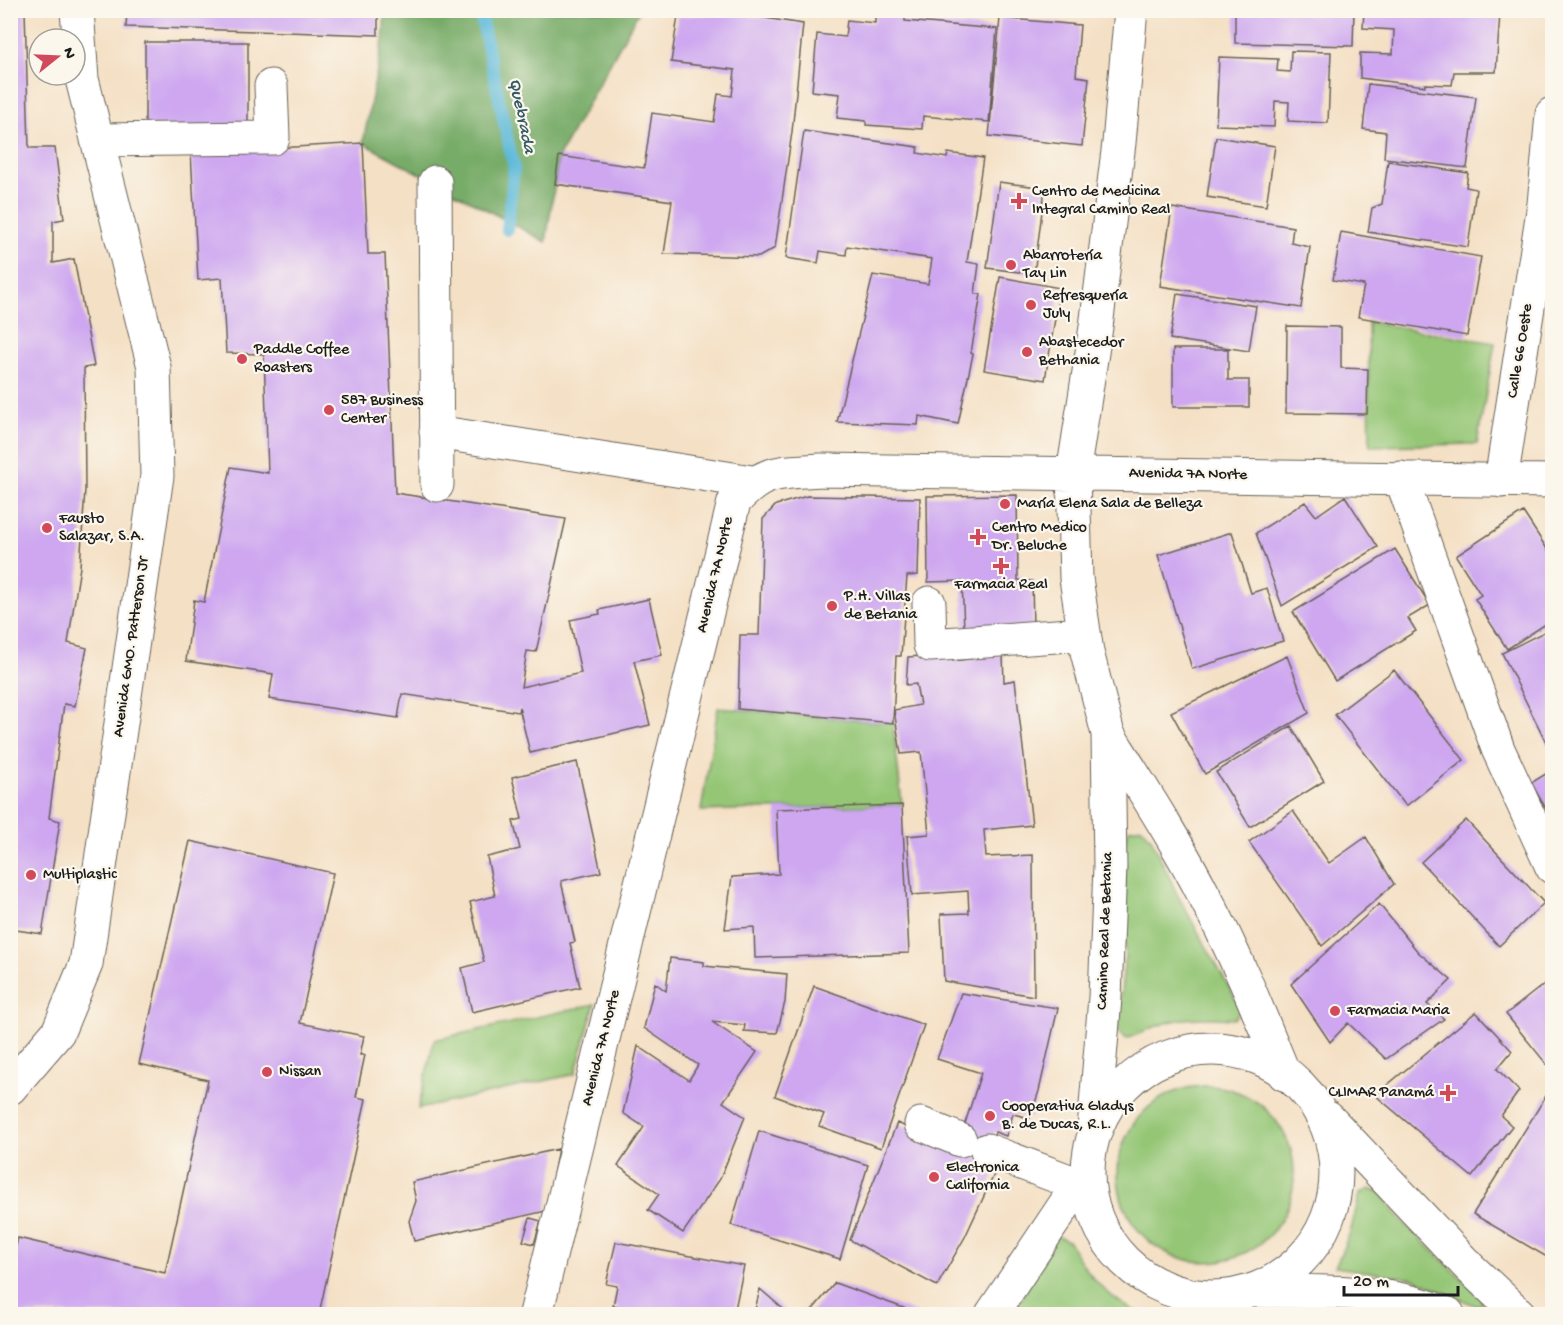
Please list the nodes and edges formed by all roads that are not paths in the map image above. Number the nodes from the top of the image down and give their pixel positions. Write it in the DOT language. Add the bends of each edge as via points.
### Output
graph roads {
  1 [pos="77,10"];
  2 [pos="1131,10"];
  3 [pos="271,86"];
  4 [pos="1552,114"];
  5 [pos="97,140"];
  6 [pos="435,182"];
  7 [pos="436,432"];
  8 [pos="1073,474"];
  9 [pos="1401,478"];
  10 [pos="1501,481"];
  11 [pos="1552,481"];
  12 [pos="752,482"];
  13 [pos="437,485"];
  14 [pos="929,603"];
  15 [pos="1084,634"];
  16 [pos="1108,734"];
  17 [pos="1552,867"];
  18 [pos="1284,1074"];
  19 [pos="10,1088"];
  20 [pos="1319,1108"];
  21 [pos="921,1124"];
  22 [pos="1094,1129"];
  23 [pos="1082,1177"];
  24 [pos="1236,1301"];
  25 [pos="536,1314"];
  26 [pos="992,1314"];
  27 [pos="1448,1314"];
  28 [pos="1518,1314"];
  1 -- 5 [label="street, Avenida GMO. Patterson Jr" via="82,79"];
  2 -- 8 [label="street, Camino Real de Betania" via="1108,235"];
  3 -- 5 [label="street" via="273,138"];
  4 -- 10 [label="street, Calle 66 Oeste" via="1544,204"];
  5 -- 19 [label="street, Avenida GMO. Patterson Jr" via="154,367 157,476 86,964 58,1032"];
  6 -- 7 [label="street"];
  7 -- 12 [label="street"];
  7 -- 13 [label="street"];
  8 -- 9 [label="street, Avenida 7A Norte"];
  8 -- 12 [label="street, Avenida 7A Norte" via="820,470 773,473"];
  8 -- 15 [label="street, Camino Real de Betania" via="1076,578"];
  9 -- 10 [label="street, Avenida 7A Norte"];
  9 -- 17 [label="street" via="1498,749"];
  10 -- 11 [label="street, Avenida 7A Norte"];
  12 -- 25 [label="street, Avenida 7A Norte" via="734,502"];
  14 -- 15 [label="street" via="930,645"];
  15 -- 16 [label="street, Camino Real de Betania"];
  16 -- 18 [label="street, Camino Real de Betania" via="1160,815 1206,898 1248,985"];
  16 -- 22 [label="street, Camino Real de Betania" via="1105,998"];
  18 -- 20 [label="street" via="1305,1089"];
  18 -- 22 [label="street" via="1253,1054 1215,1047 1177,1052 1142,1068 1114,1095"];
  20 -- 24 [label="street" via="1333,1142 1337,1179 1330,1215 1312,1248 1286,1274"];
  20 -- 28 [label="street" via="1445,1243"];
  21 -- 23 [label="street" via="974,1145"];
  22 -- 23 [label="street, Camino Real de Betania"];
  23 -- 24 [label="street" via="1107,1241 1132,1269 1163,1288 1200,1298"];
  23 -- 26 [label="street"];
  24 -- 27 [label="street" via="1359,1294 1397,1299"];
}
